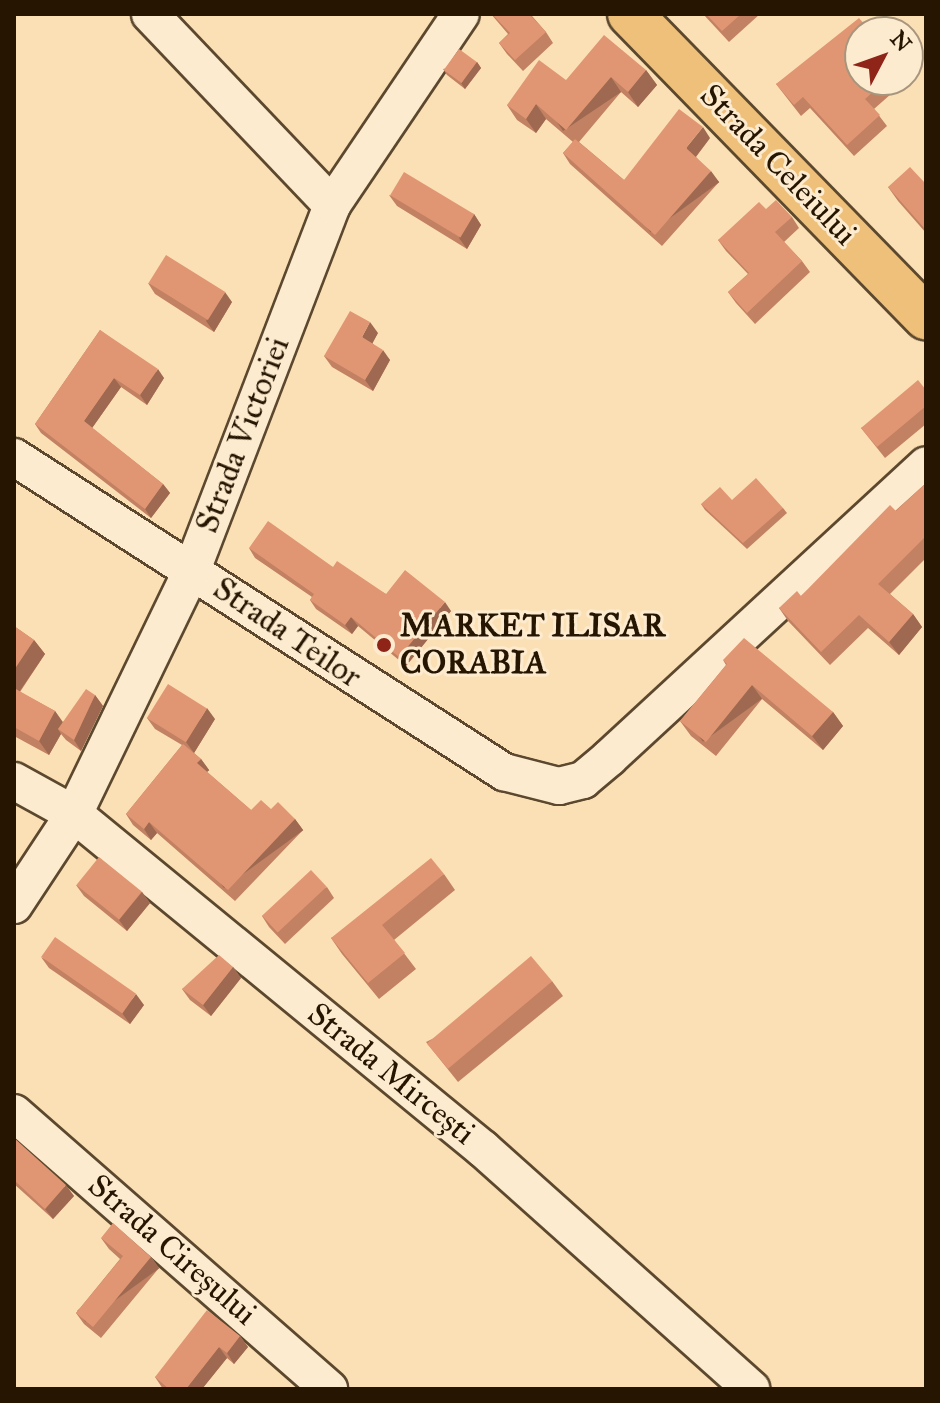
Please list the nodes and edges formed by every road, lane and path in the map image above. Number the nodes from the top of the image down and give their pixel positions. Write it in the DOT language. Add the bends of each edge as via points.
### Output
graph roads {
  1 [pos="150,14"];
  2 [pos="461,14"];
  3 [pos="630,14"];
  4 [pos="332,205"];
  5 [pos="926,317"];
  6 [pos="14,457"];
  7 [pos="926,465"];
  8 [pos="192,570"];
  9 [pos="14,781"];
  10 [pos="74,814"];
  11 [pos="14,905"];
  12 [pos="14,1113"];
  13 [pos="329,1389"];
  14 [pos="751,1389"];
  1 -- 4 [label="street"];
  2 -- 4 [label="street, Strada Victoriei"];
  3 -- 5 [label="main road, Strada Celeiului"];
  4 -- 8 [label="street, Strada Victoriei"];
  6 -- 8 [label="street, Strada Teilor"];
  7 -- 8 [label="street, Strada Teilor" via="592,773 559,786 504,772"];
  8 -- 10 [label="street, Strada Victoriei"];
  9 -- 10 [label="street, Strada Mircești"];
  10 -- 11 [label="street, Strada Victoriei"];
  10 -- 14 [label="street, Strada Mircești" via="483,1149"];
  12 -- 13 [label="street, Strada Cireșului"];
}
